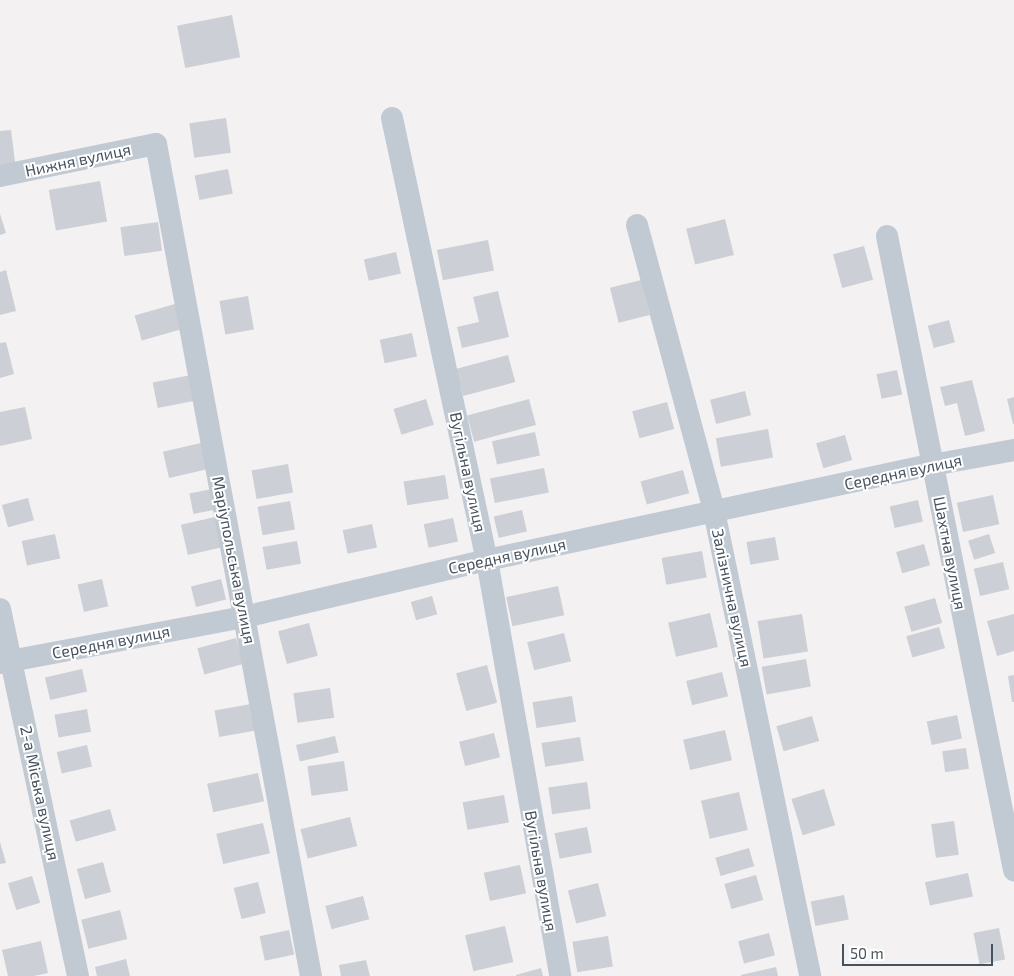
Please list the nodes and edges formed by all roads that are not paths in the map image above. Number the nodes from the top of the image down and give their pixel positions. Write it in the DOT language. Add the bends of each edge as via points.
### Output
graph roads {
  1 [pos="392,118"];
  2 [pos="156,144"];
  3 [pos="0,176"];
  4 [pos="637,225"];
  5 [pos="887,236"];
  6 [pos="1014,450"];
  7 [pos="932,465"];
  8 [pos="714,511"];
  9 [pos="487,560"];
  10 [pos="0,610"];
  11 [pos="244,617"];
  12 [pos="6,662"];
  13 [pos="1014,870"];
  14 [pos="78,976"];
  15 [pos="311,976"];
  16 [pos="560,976"];
  17 [pos="810,976"];
  1 -- 9 [label="street, Вугільна вулиця"];
  2 -- 3 [label="street, Нижня вулиця"];
  2 -- 11 [label="street, Маріупольська вулиця"];
  4 -- 8 [label="street, Залізнична вулиця"];
  5 -- 7 [label="street, Шахтна вулиця"];
  6 -- 7 [label="street, Середня вулиця"];
  7 -- 8 [label="street, Середня вулиця"];
  7 -- 13 [label="street, Шахтна вулиця"];
  8 -- 9 [label="street, Середня вулиця"];
  8 -- 17 [label="street, Залізнична вулиця"];
  9 -- 11 [label="street, Середня вулиця"];
  9 -- 16 [label="street, Вугільна вулиця"];
  10 -- 12 [label="street, 2-а Міська вулиця"];
  11 -- 12 [label="street, Середня вулиця"];
  11 -- 15 [label="street, Маріупольська вулиця"];
  12 -- 14 [label="street, 2-а Міська вулиця"];
}
